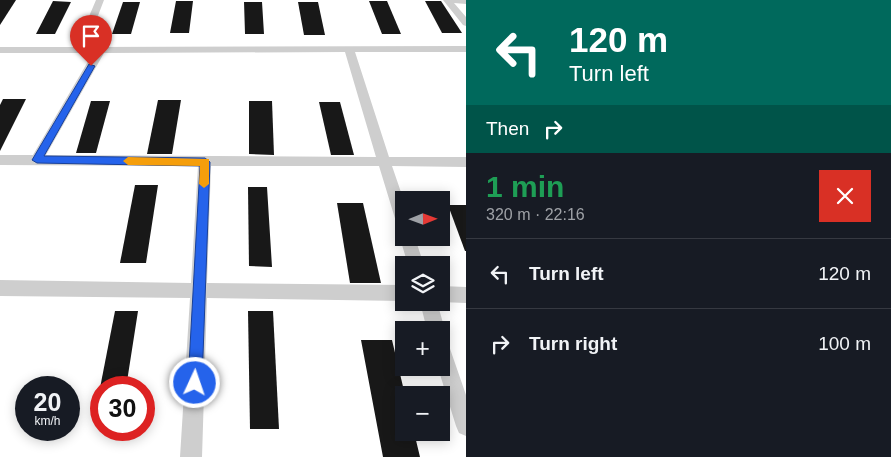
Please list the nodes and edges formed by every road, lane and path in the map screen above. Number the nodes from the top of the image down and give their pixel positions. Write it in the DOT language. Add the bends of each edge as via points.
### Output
graph roads {
  1 [pos="100,0"];
  2 [pos="447,0"];
  3 [pos="452,0"];
  4 [pos="466,1"];
  5 [pos="466,23"];
  6 [pos="350,49"];
  7 [pos="0,50"];
  8 [pos="80,50"];
  9 [pos="100,50"];
  10 [pos="465,51"];
  11 [pos="0,160"];
  12 [pos="37,160"];
  13 [pos="205,162"];
  14 [pos="384,162"];
  15 [pos="466,162"];
  16 [pos="395,197"];
  17 [pos="0,288"];
  18 [pos="199,291"];
  19 [pos="395,293"];
  20 [pos="450,294"];
  21 [pos="466,295"];
  22 [pos="450,375"];
  23 [pos="466,426"];
  24 [pos="191,457"];
  1 -- 8 [label="street"];
  2 -- 5 [label="street"];
  3 -- 4 [label="street"];
  6 -- 9 [label="street"];
  6 -- 10 [label="street"];
  6 -- 14 [label="street"];
  7 -- 8 [label="street"];
  8 -- 9 [label="street"];
  9 -- 12 [label="street"];
  11 -- 12 [label="street"];
  12 -- 13 [label="street"];
  13 -- 14 [label="street"];
  13 -- 18 [label="street"];
  14 -- 15 [label="street"];
  14 -- 16 [label="street"];
  17 -- 18 [label="street"];
  18 -- 19 [label="street"];
  18 -- 24 [label="street"];
  20 -- 21 [label="street"];
  22 -- 23 [label="street"];
}
